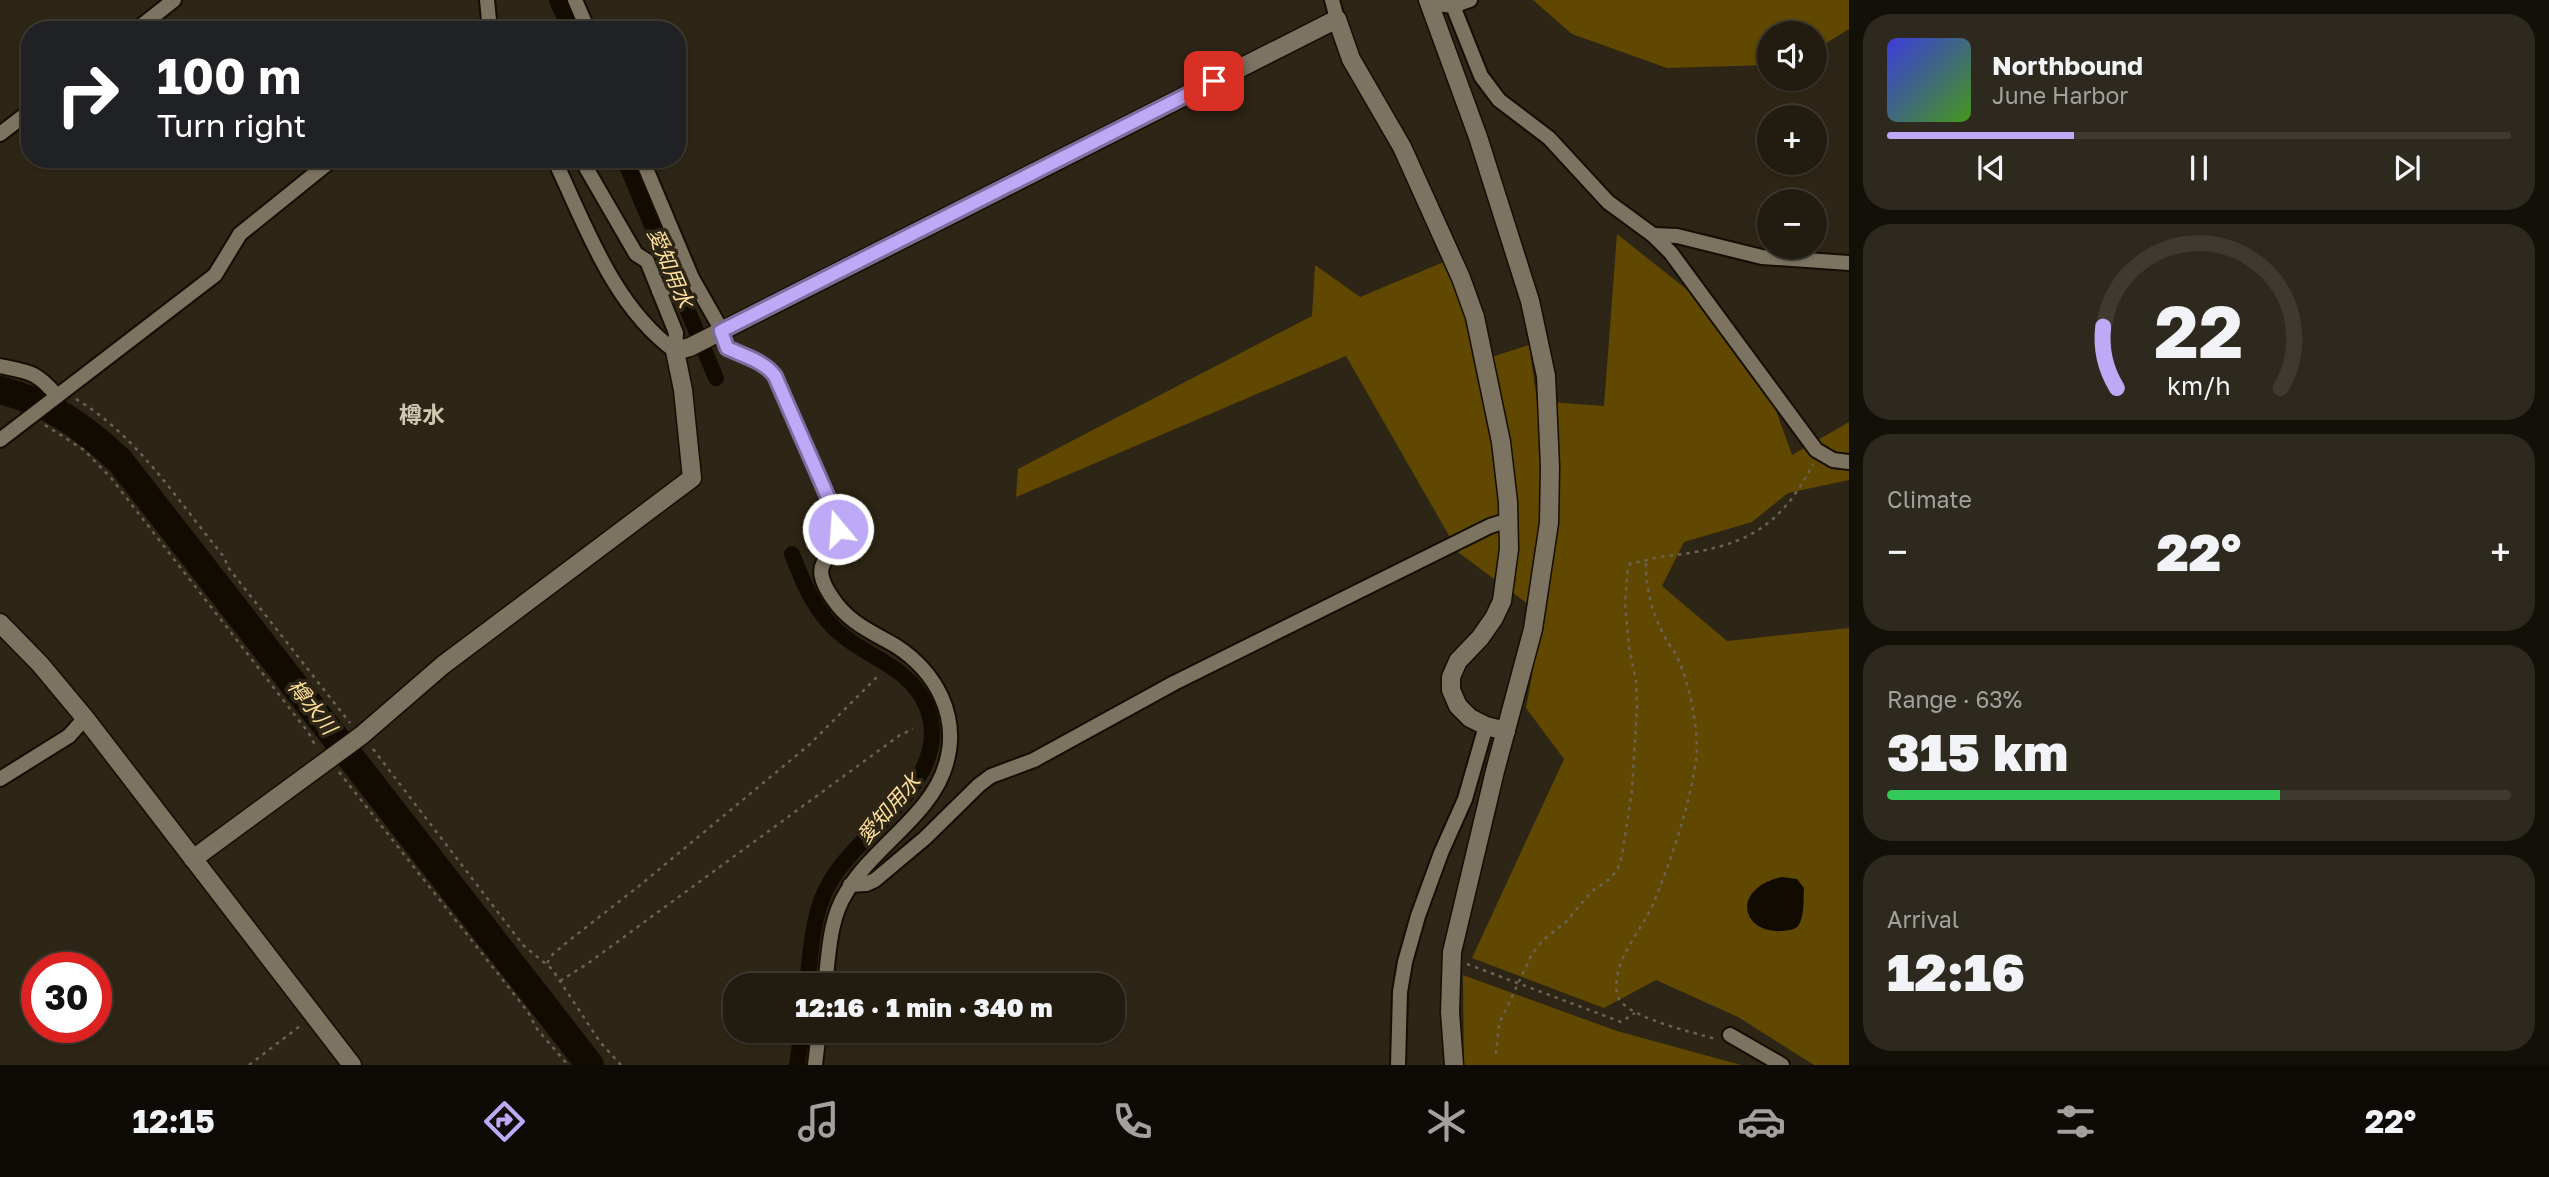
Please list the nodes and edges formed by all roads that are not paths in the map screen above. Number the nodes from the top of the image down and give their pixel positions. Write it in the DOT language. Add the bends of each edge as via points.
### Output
graph roads {
  1 [pos="174,0"];
  2 [pos="487,0"];
  3 [pos="575,0"];
  4 [pos="1332,0"];
  5 [pos="1470,0"];
  6 [pos="1428,1"];
  7 [pos="1453,6"];
  8 [pos="1337,19"];
  9 [pos="147,21"];
  10 [pos="489,21"];
  11 [pos="584,21"];
  12 [pos="21,118"];
  13 [pos="0,134"];
  14 [pos="322,168"];
  15 [pos="558,168"];
  16 [pos="586,168"];
  17 [pos="646,168"];
  18 [pos="1653,235"];
  19 [pos="1849,263"];
  20 [pos="692,278"];
  21 [pos="659,291"];
  22 [pos="718,332"];
  23 [pos="682,349"];
  24 [pos="0,366"];
  25 [pos="58,396"];
  26 [pos="0,440"];
  27 [pos="1849,462"];
  28 [pos="1509,520"];
  29 [pos="0,623"];
  30 [pos="85,718"];
  31 [pos="1486,726"];
  32 [pos="1506,731"];
  33 [pos="0,779"];
  34 [pos="193,859"];
  35 [pos="850,885"];
  36 [pos="827,973"];
  37 [pos="1730,1035"];
  38 [pos="818,1043"];
  39 [pos="352,1065"];
  40 [pos="815,1065"];
  41 [pos="1398,1065"];
  42 [pos="1454,1065"];
  43 [pos="1782,1065"];
  1 -- 9 [label="street"];
  2 -- 10 [label="street"];
  3 -- 11 [label="street"];
  4 -- 8 [label="street"];
  5 -- 7 [label="street"];
  6 -- 7 [label="street"];
  6 -- 32 [label="street" via="1478,136 1526,288 1546,376 1549,523 1533,629"];
  7 -- 18 [label="street" via="1481,76 1499,100 1549,138 1608,202"];
  8 -- 22 [label="street"];
  8 -- 28 [label="street" via="1351,58 1402,147 1475,317 1501,442"];
  12 -- 13 [label="street"];
  14 -- 25 [label="street" via="240,234 215,275"];
  15 -- 23 [label="street" via="612,280 661,341"];
  16 -- 21 [label="street" via="636,254 647,261"];
  17 -- 20 [label="street"];
  18 -- 19 [label="street" via="1676,236 1762,257"];
  18 -- 27 [label="street" via="1819,453"];
  20 -- 21 [label="street"];
  20 -- 22 [label="street"];
  21 -- 23 [label="street"];
  22 -- 23 [label="street"];
  22 -- 35 [label="street" via="727,348 761,363 775,376 834,511 836,542 820,567 820,579 848,617 918,662 940,692 947,711 950,744 939,781 928,800"];
  23 -- 34 [label="street" via="692,478 443,666 362,735"];
  24 -- 25 [label="street" via="34,373"];
  25 -- 26 [label="street"];
  28 -- 31 [label="street" via="1510,550 1502,601 1451,677 1458,706"];
  28 -- 35 [label="street" via="1285,626 1034,760 991,776 875,880"];
  29 -- 30 [label="street"];
  30 -- 33 [label="street" via="69,736"];
  30 -- 34 [label="street"];
  31 -- 32 [label="street"];
  31 -- 41 [label="street" via="1465,799 1432,878 1405,962"];
  32 -- 42 [label="street" via="1452,952"];
  34 -- 39 [label="street"];
  35 -- 36 [label="street" via="834,919"];
  37 -- 43 [label="street"];
  38 -- 40 [label="street"];
}
